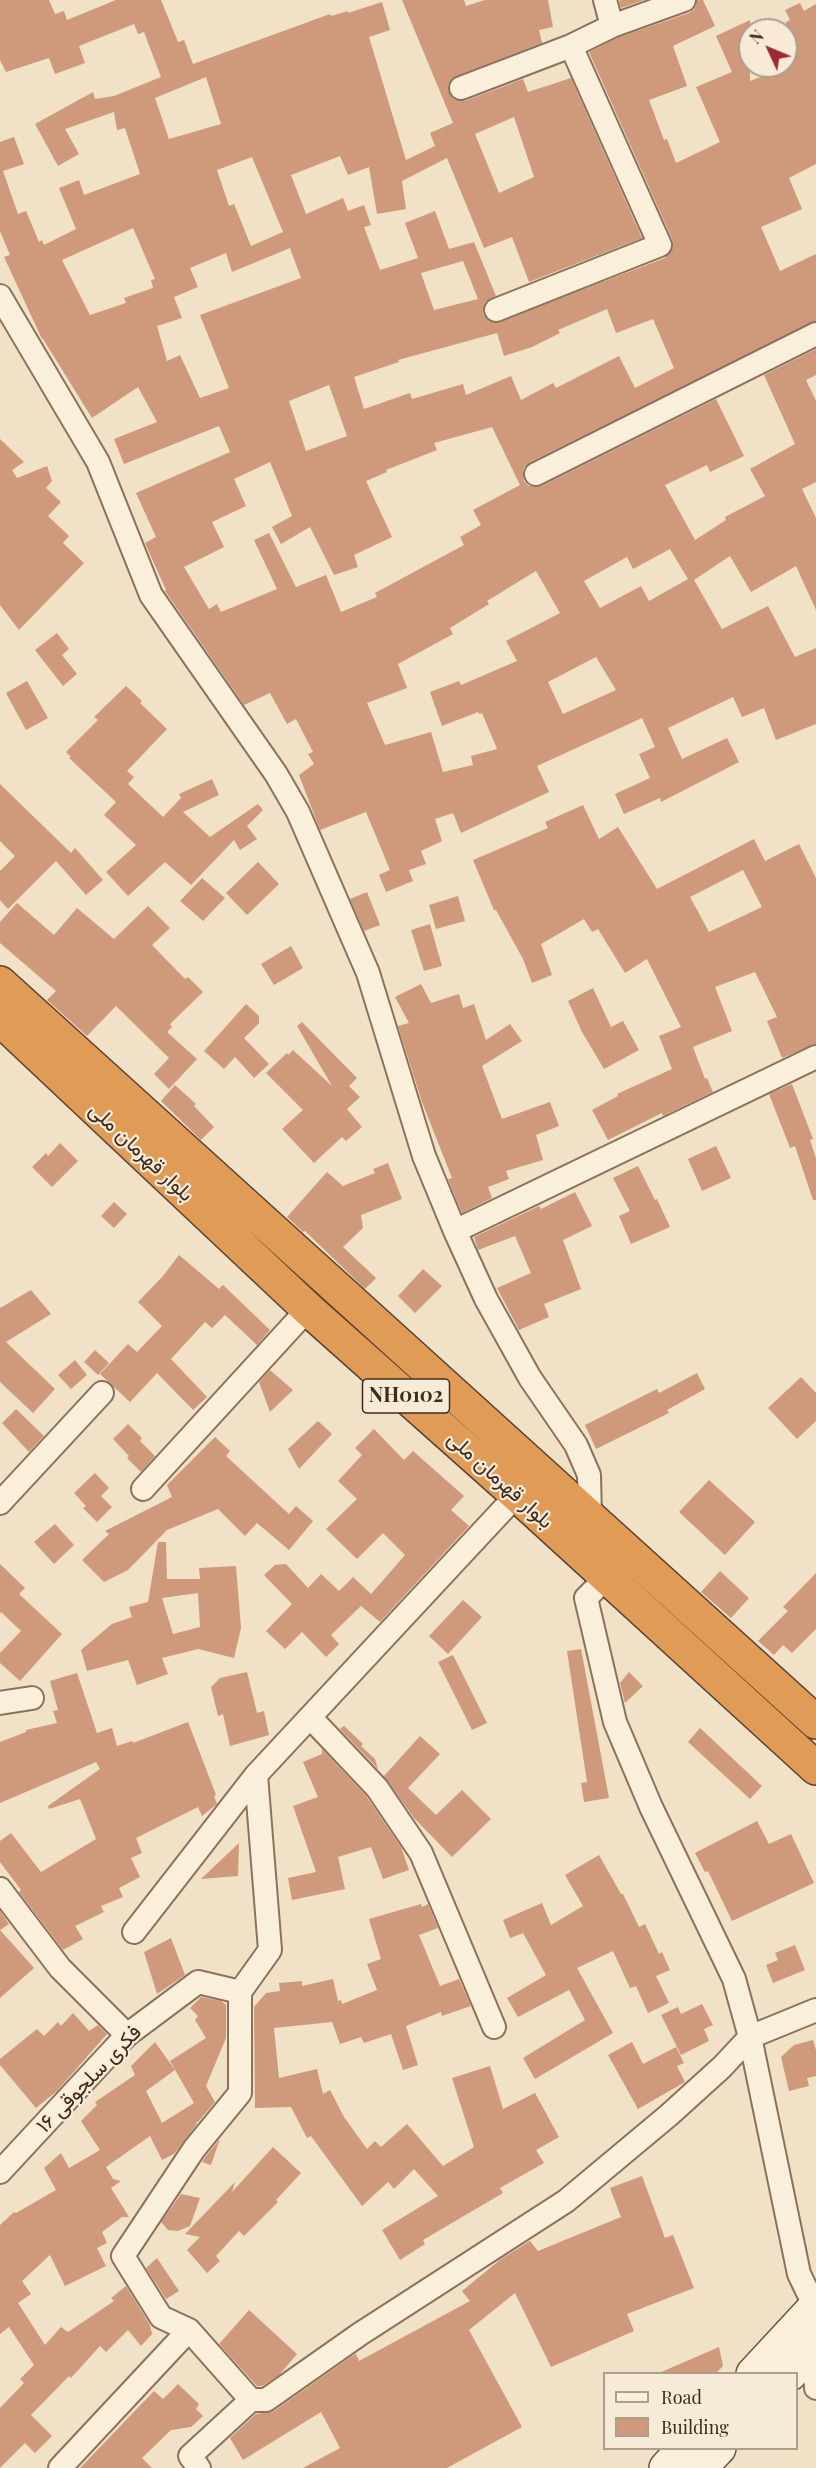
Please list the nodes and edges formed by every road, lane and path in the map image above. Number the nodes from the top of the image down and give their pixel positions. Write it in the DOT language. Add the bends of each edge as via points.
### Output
graph roads {
  1 [pos="605,0"];
  2 [pos="684,0"];
  3 [pos="612,26"];
  4 [pos="571,46"];
  5 [pos="461,88"];
  6 [pos="0,296"];
  7 [pos="496,310"];
  8 [pos="816,333"];
  9 [pos="536,474"];
  10 [pos="0,983"];
  11 [pos="0,1019"];
  12 [pos="815,1062"];
  13 [pos="455,1232"];
  14 [pos="308,1309"];
  15 [pos="102,1393"];
  16 [pos="539,1470"];
  17 [pos="143,1489"];
  18 [pos="517,1495"];
  19 [pos="0,1503"];
  20 [pos="590,1516"];
  21 [pos="607,1576"];
  22 [pos="32,1698"];
  23 [pos="0,1703"];
  24 [pos="310,1717"];
  25 [pos="816,1722"];
  26 [pos="816,1768"];
  27 [pos="256,1774"];
  28 [pos="0,1889"];
  29 [pos="134,1932"];
  30 [pos="240,1992"];
  31 [pos="816,2010"];
  32 [pos="494,2027"];
  33 [pos="128,2035"];
  34 [pos="750,2037"];
  35 [pos="0,2172"];
  36 [pos="811,2327"];
  37 [pos="189,2330"];
  38 [pos="754,2372"];
  39 [pos="790,2372"];
  40 [pos="816,2388"];
  41 [pos="251,2400"];
  42 [pos="682,2450"];
  43 [pos="716,2450"];
  44 [pos="191,2464"];
  45 [pos="60,2468"];
  46 [pos="666,2468"];
  47 [pos="700,2468"];
  1 -- 3 [label="street"];
  2 -- 3 [label="street"];
  3 -- 4 [label="street"];
  4 -- 5 [label="street"];
  4 -- 7 [label="street" via="660,245"];
  6 -- 13 [label="street" via="98,462 151,595 276,774 298,812 368,974 424,1156"];
  8 -- 9 [label="street"];
  10 -- 16 [label="highway, بلوار قهرمان ملی / NH0102"];
  11 -- 14 [label="highway, بلوار قهرمان ملی / NH0102"];
  12 -- 13 [label="street"];
  13 -- 20 [label="street" via="486,1299 530,1378 576,1445 589,1475"];
  14 -- 17 [label="street"];
  14 -- 18 [label="highway, بلوار قهرمان ملی / NH0102"];
  15 -- 19 [label="street"];
  16 -- 18 [label="street"];
  16 -- 20 [label="highway, بلوار قهرمان ملی / NH0102"];
  18 -- 21 [label="highway, بلوار قهرمان ملی / NH0102"];
  18 -- 24 [label="street"];
  20 -- 25 [label="highway, بلوار قهرمان ملی / NH0102"];
  21 -- 26 [label="highway, بلوار قهرمان ملی / NH0102"];
  21 -- 34 [label="street" via="586,1599 615,1722 651,1807 734,1979"];
  22 -- 23 [label="street"];
  24 -- 27 [label="street"];
  24 -- 32 [label="street" via="377,1788 421,1852"];
  27 -- 29 [label="street"];
  27 -- 30 [label="street" via="270,1950"];
  28 -- 33 [label="street" via="60,1968"];
  30 -- 33 [label="street, فکری سلجوقی ۱۶" via="198,1982"];
  30 -- 37 [label="street" via="240,2093 194,2149 123,2256 161,2317"];
  31 -- 34 [label="street"];
  33 -- 35 [label="street, فکری سلجوقی ۱۶"];
  34 -- 36 [label="street"];
  34 -- 41 [label="street" via="669,2115 566,2201 360,2334 266,2400"];
  36 -- 38 [label="main road"];
  36 -- 39 [label="main road"];
  36 -- 40 [label="street"];
  37 -- 41 [label="street"];
  37 -- 45 [label="street"];
  41 -- 44 [label="street"];
  42 -- 46 [label="main road"];
  43 -- 47 [label="main road"];
}
